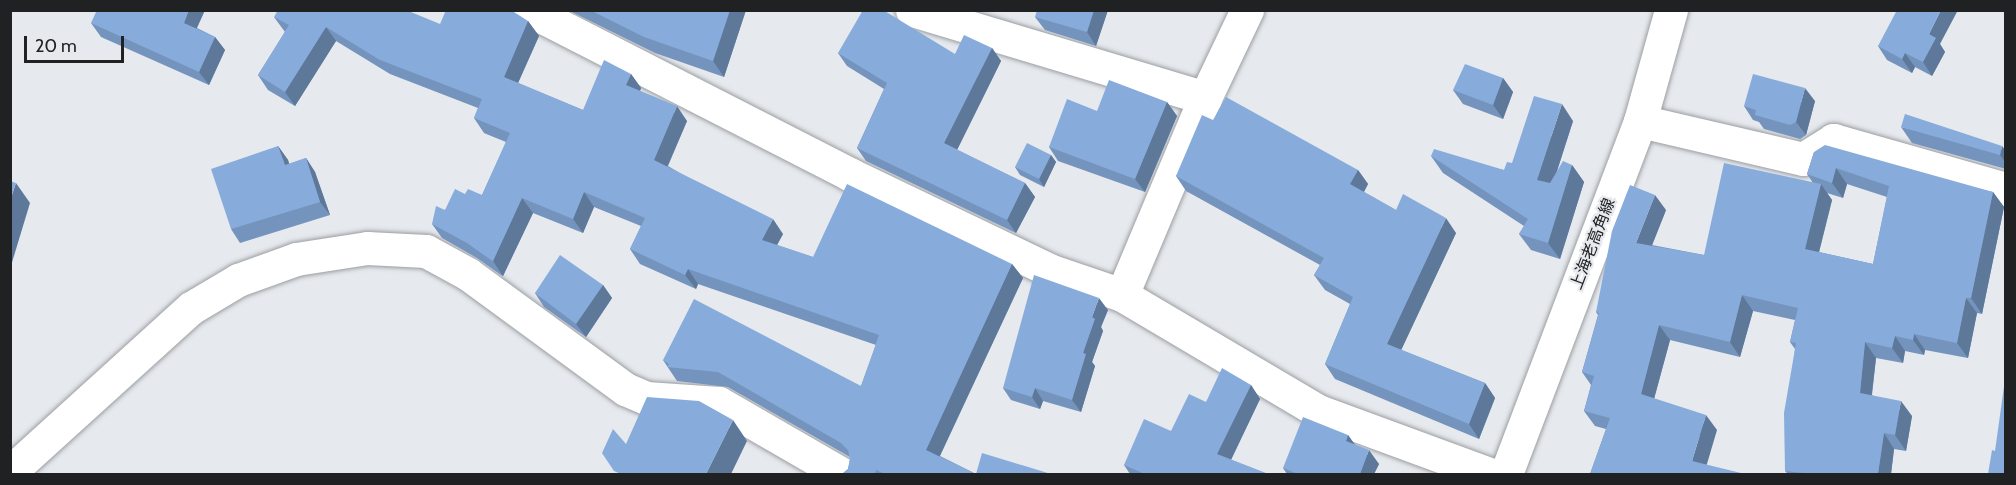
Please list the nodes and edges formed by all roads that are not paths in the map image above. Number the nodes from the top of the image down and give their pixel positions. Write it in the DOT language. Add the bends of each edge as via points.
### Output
graph roads {
  1 [pos="529,10"];
  2 [pos="912,10"];
  3 [pos="1247,10"];
  4 [pos="1671,10"];
  5 [pos="1205,98"];
  6 [pos="1640,121"];
  7 [pos="2006,189"];
  8 [pos="1122,295"];
  9 [pos="10,472"];
  10 [pos="842,474"];
  11 [pos="1489,474"];
  12 [pos="1506,474"];
  1 -- 8 [label="street" via="859,179 1049,270"];
  2 -- 5 [label="street"];
  3 -- 5 [label="street"];
  4 -- 6 [label="street, 上海老高角線"];
  5 -- 8 [label="street"];
  6 -- 7 [label="street" via="1803,159 1833,140"];
  6 -- 12 [label="street, 上海老高角線"];
  8 -- 11 [label="street" via="1318,411"];
  9 -- 10 [label="street" via="191,308 238,280 296,259 367,248 426,251 468,274 625,389 646,398 719,403"];
}
